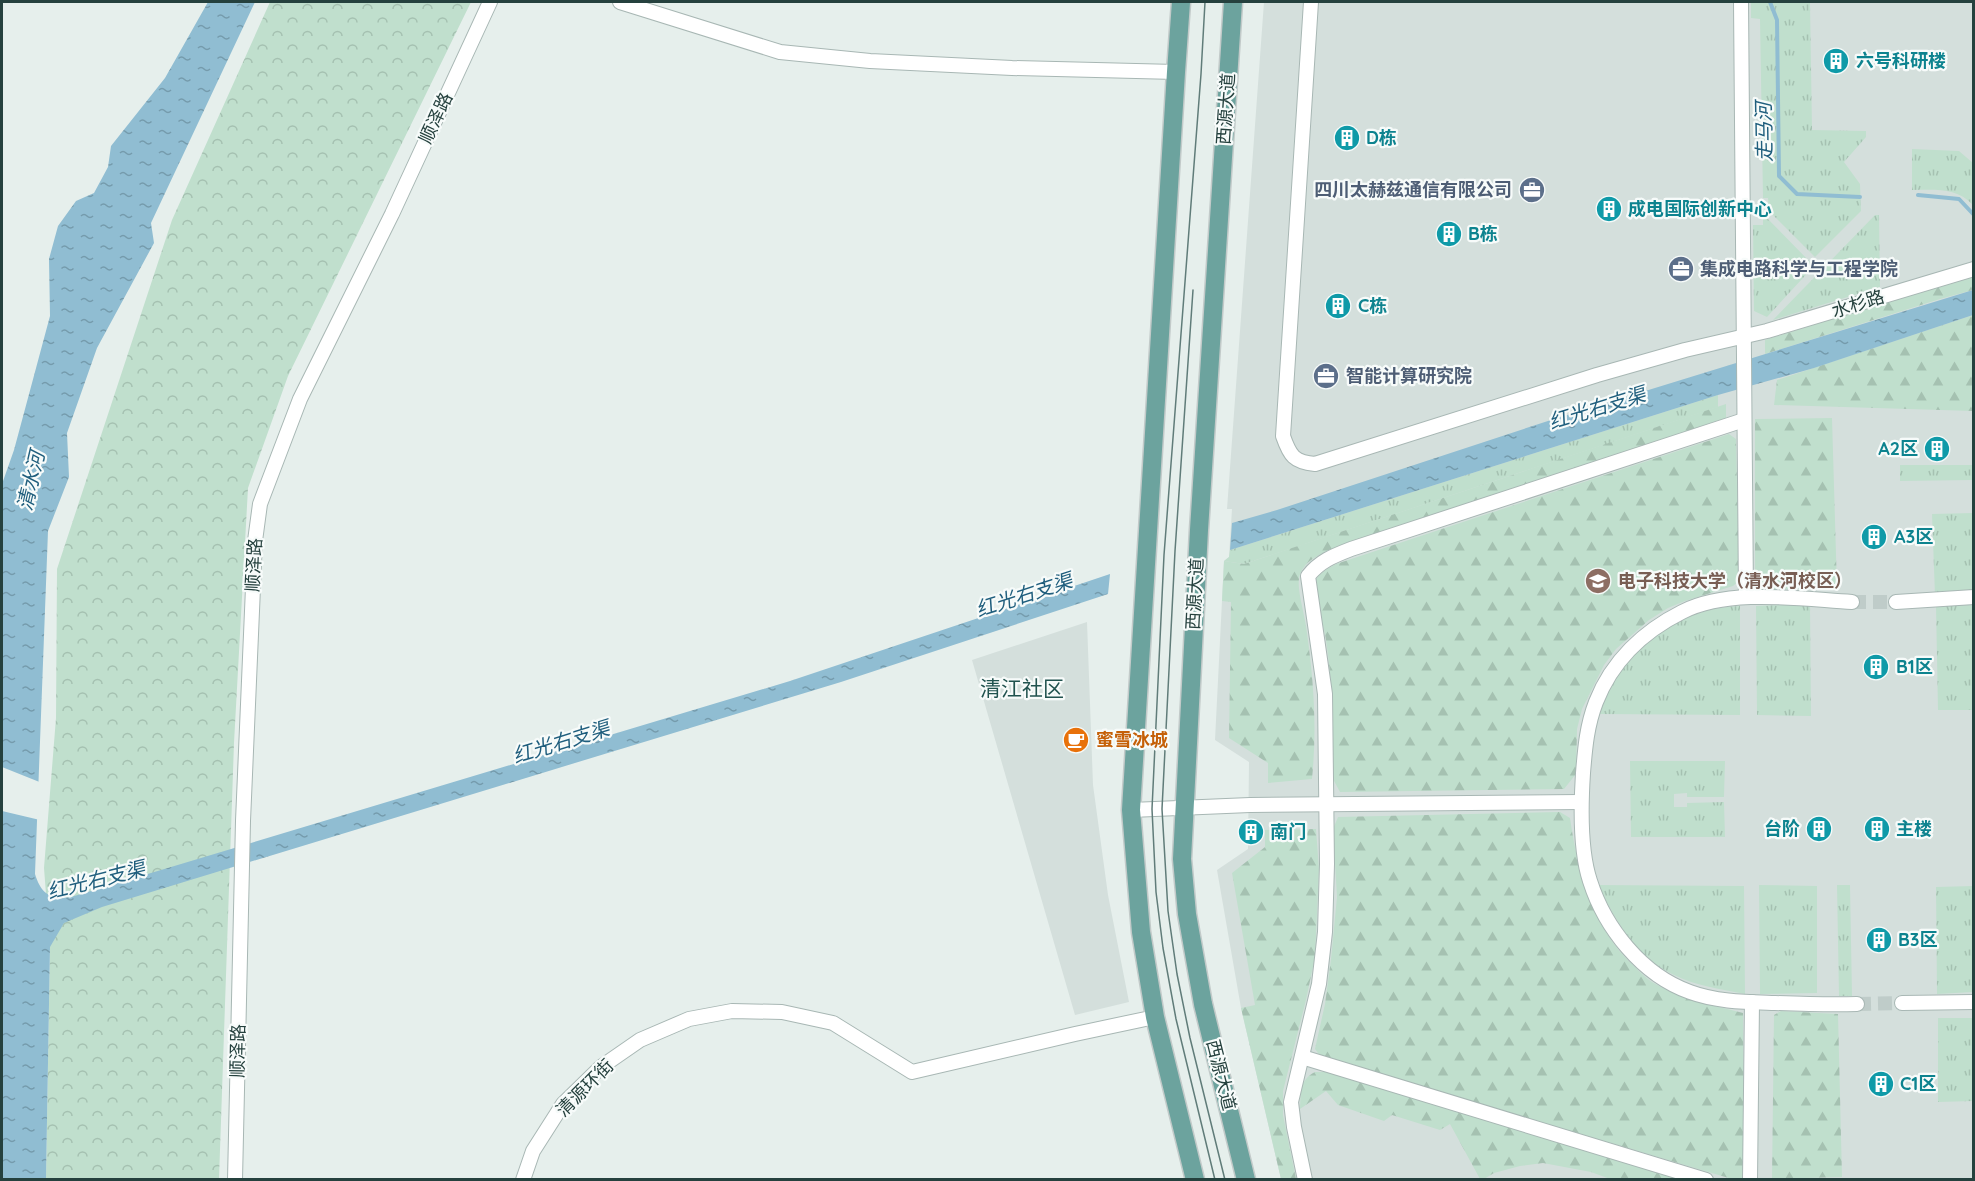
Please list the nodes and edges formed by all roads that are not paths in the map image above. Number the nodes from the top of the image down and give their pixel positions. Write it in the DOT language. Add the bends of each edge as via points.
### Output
graph roads {
  1 [pos="490,2"];
  2 [pos="620,2"];
  3 [pos="1181,2"];
  4 [pos="1233,2"];
  5 [pos="1311,2"];
  6 [pos="1741,2"];
  7 [pos="1176,72"];
  8 [pos="1974,269"];
  9 [pos="1743,337"];
  10 [pos="1744,420"];
  11 [pos="1746,597"];
  12 [pos="1974,597"];
  13 [pos="1852,602"];
  14 [pos="1896,602"];
  15 [pos="1581,802"];
  16 [pos="1326,806"];
  17 [pos="1184,808"];
  18 [pos="1131,810"];
  19 [pos="1752,1002"];
  20 [pos="1974,1002"];
  21 [pos="1902,1003"];
  22 [pos="1857,1004"];
  23 [pos="1155,1017"];
  24 [pos="1302,1057"];
  25 [pos="235,1179"];
  26 [pos="523,1179"];
  27 [pos="1195,1179"];
  28 [pos="1246,1179"];
  29 [pos="1305,1179"];
  30 [pos="1706,1179"];
  31 [pos="1750,1179"];
  1 -- 25 [label="street, 顺泽路" via="392,214 300,399 260,504 255,542 243,837"];
  2 -- 7 [label="street" via="780,52 870,61"];
  3 -- 7 [label="main road"];
  4 -- 17 [label="main road, 西源大道"];
  5 -- 9 [label="street, 水杉路" via="1283,436 1293,458 1315,464 1556,387"];
  6 -- 9 [label="street"];
  7 -- 18 [label="main road"];
  8 -- 9 [label="street, 水杉路"];
  9 -- 10 [label="street"];
  10 -- 11 [label="street"];
  10 -- 16 [label="street" via="1351,549 1317,565 1308,576 1308,588 1325,694"];
  11 -- 13 [label="street"];
  11 -- 15 [label="street" via="1719,599 1683,611 1629,650 1605,684 1589,723"];
  12 -- 14 [label="street"];
  15 -- 16 [label="street"];
  15 -- 19 [label="street" via="1589,879 1602,909 1641,962 1690,993"];
  16 -- 17 [label="street"];
  16 -- 24 [label="street" via="1325,932 1319,984"];
  17 -- 18 [label="street"];
  17 -- 28 [label="main road, 西源大道" via="1182,859 1187,914 1203,1004"];
  18 -- 23 [label="main road" via="1141,932"];
  19 -- 22 [label="street"];
  19 -- 31 [label="street"];
  20 -- 21 [label="street"];
  23 -- 26 [label="street, 清源环街" via="912,1072 832,1023 782,1012 732,1011 688,1019 640,1040 601,1067 563,1104 533,1151"];
  23 -- 27 [label="main road"];
  24 -- 29 [label="street" via="1291,1102"];
  24 -- 30 [label="street"];
}
